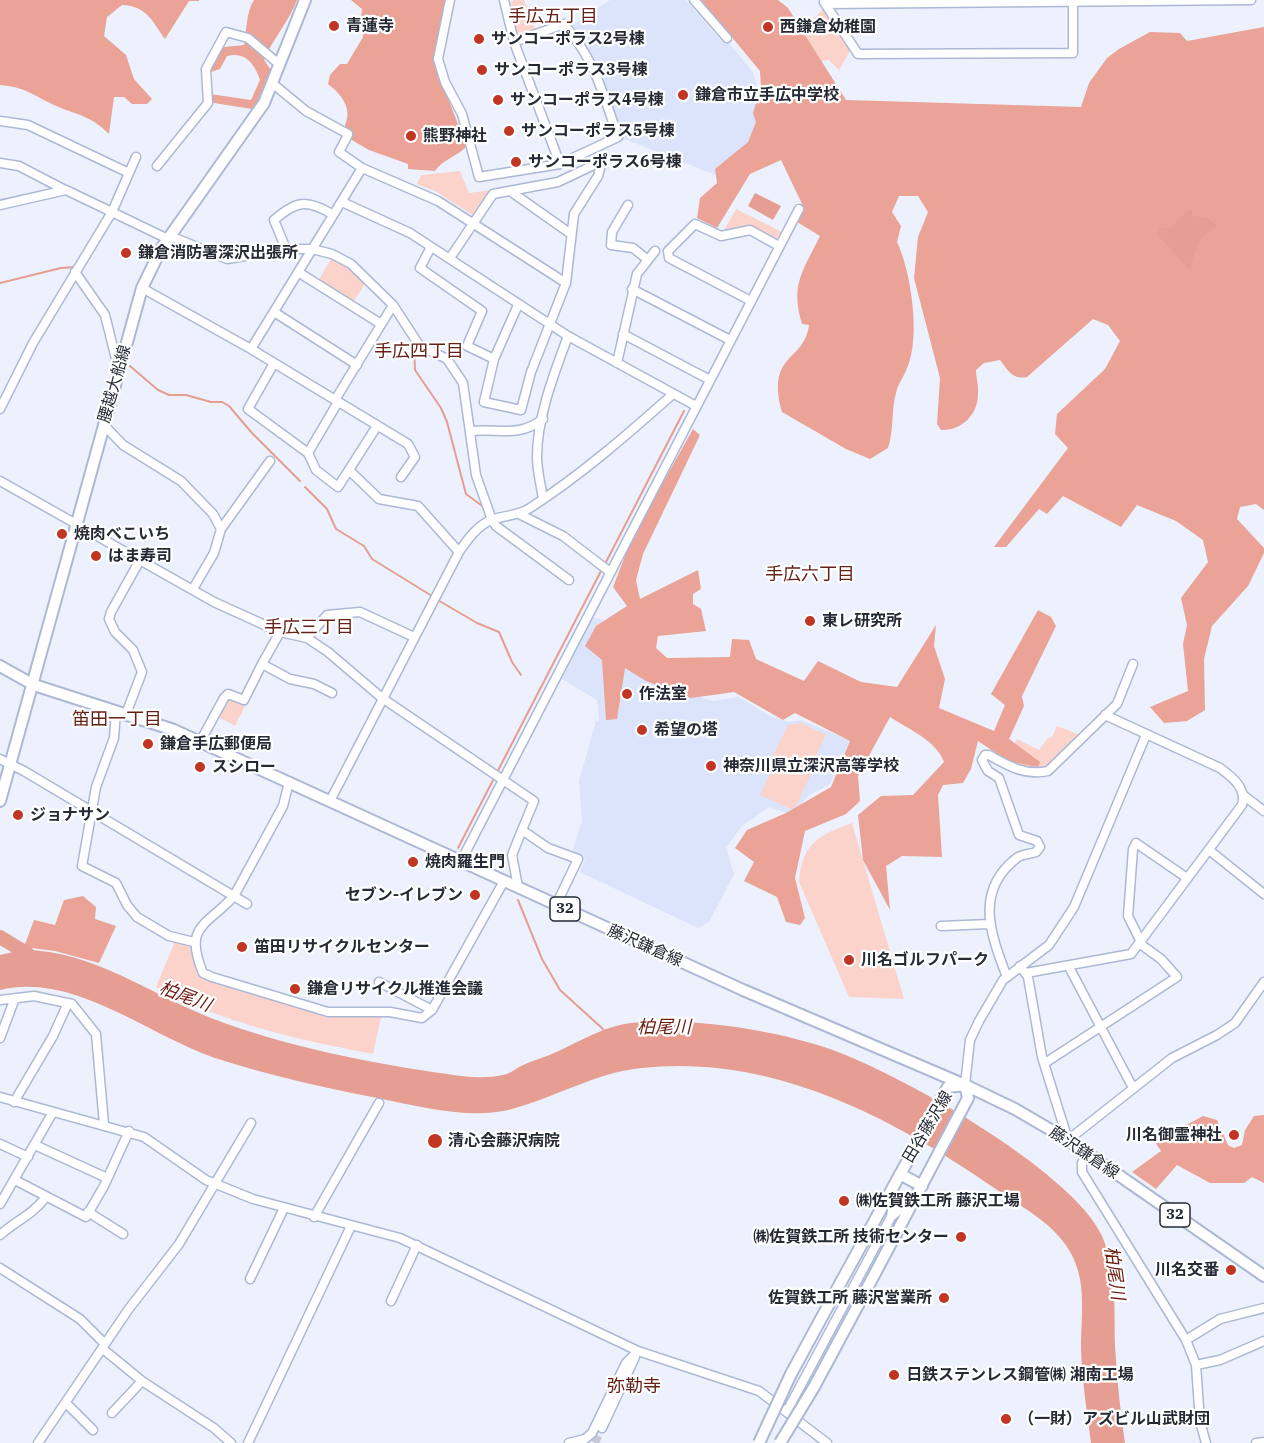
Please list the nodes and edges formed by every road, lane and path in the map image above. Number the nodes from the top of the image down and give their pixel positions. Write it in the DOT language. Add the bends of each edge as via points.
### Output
graph roads {
  1 [pos="305,0"];
  2 [pos="450,0"];
  3 [pos="504,0"];
  4 [pos="694,0"];
  5 [pos="1251,0"];
  6 [pos="825,1"];
  7 [pos="1033,1"];
  8 [pos="1093,1"];
  9 [pos="1152,1"];
  10 [pos="1208,1"];
  11 [pos="874,2"];
  12 [pos="922,2"];
  13 [pos="972,2"];
  14 [pos="1073,3"];
  15 [pos="727,38"];
  16 [pos="514,42"];
  17 [pos="279,64"];
  18 [pos="272,83"];
  19 [pos="0,121"];
  20 [pos="136,157"];
  21 [pos="0,164"];
  22 [pos="560,165"];
  23 [pos="157,166"];
  24 [pos="362,168"];
  25 [pos="129,173"];
  26 [pos="66,190"];
  27 [pos="510,191"];
  28 [pos="342,202"];
  29 [pos="0,205"];
  30 [pos="628,205"];
  31 [pos="799,209"];
  32 [pos="112,212"];
  33 [pos="332,214"];
  34 [pos="472,223"];
  35 [pos="571,234"];
  36 [pos="169,237"];
  37 [pos="779,246"];
  38 [pos="431,247"];
  39 [pos="286,249"];
  40 [pos="312,249"];
  41 [pos="655,251"];
  42 [pos="450,258"];
  43 [pos="648,260"];
  44 [pos="75,272"];
  45 [pos="298,272"];
  46 [pos="566,283"];
  47 [pos="142,288"];
  48 [pos="632,289"];
  49 [pos="751,301"];
  50 [pos="518,304"];
  51 [pos="393,305"];
  52 [pos="274,312"];
  53 [pos="381,324"];
  54 [pos="550,325"];
  55 [pos="623,334"];
  56 [pos="568,336"];
  57 [pos="730,340"];
  58 [pos="251,349"];
  59 [pos="494,360"];
  60 [pos="274,363"];
  61 [pos="617,363"];
  62 [pos="357,365"];
  63 [pos="119,372"];
  64 [pos="710,380"];
  65 [pos="673,394"];
  66 [pos="337,401"];
  67 [pos="696,406"];
  68 [pos="0,410"];
  69 [pos="543,419"];
  70 [pos="104,425"];
  71 [pos="377,426"];
  72 [pos="471,431"];
  73 [pos="308,453"];
  74 [pos="270,461"];
  75 [pos="350,471"];
  76 [pos="401,477"];
  77 [pos="0,481"];
  78 [pos="543,499"];
  79 [pos="519,514"];
  80 [pos="492,520"];
  81 [pos="78,524"];
  82 [pos="221,529"];
  83 [pos="459,552"];
  84 [pos="140,560"];
  85 [pos="610,572"];
  86 [pos="569,580"];
  87 [pos="193,589"];
  88 [pos="280,632"];
  89 [pos="414,637"];
  90 [pos="307,638"];
  91 [pos="262,664"];
  92 [pos="1134,664"];
  93 [pos="0,666"];
  94 [pos="34,685"];
  95 [pos="332,693"];
  96 [pos="382,698"];
  97 [pos="121,713"];
  98 [pos="1106,715"];
  99 [pos="1146,735"];
  100 [pos="200,742"];
  101 [pos="5,762"];
  102 [pos="503,778"];
  103 [pos="289,782"];
  104 [pos="1243,795"];
  105 [pos="0,801"];
  106 [pos="330,801"];
  107 [pos="1264,811"];
  108 [pos="91,812"];
  109 [pos="522,830"];
  110 [pos="1209,850"];
  111 [pos="461,861"];
  112 [pos="1187,878"];
  113 [pos="504,881"];
  114 [pos="518,887"];
  115 [pos="1264,894"];
  116 [pos="234,896"];
  117 [pos="247,903"];
  118 [pos="556,905"];
  119 [pos="989,924"];
  120 [pos="941,926"];
  121 [pos="194,942"];
  122 [pos="1141,943"];
  123 [pos="1020,966"];
  124 [pos="1069,967"];
  125 [pos="1026,973"];
  126 [pos="1007,977"];
  127 [pos="379,982"];
  128 [pos="1264,982"];
  129 [pos="15,998"];
  130 [pos="0,1000"];
  131 [pos="72,1004"];
  132 [pos="432,1010"];
  133 [pos="1100,1026"];
  134 [pos="0,1038"];
  135 [pos="1045,1064"];
  136 [pos="965,1085"];
  137 [pos="1133,1088"];
  138 [pos="0,1097"];
  139 [pos="14,1102"];
  140 [pos="379,1103"];
  141 [pos="53,1112"];
  142 [pos="251,1123"];
  143 [pos="104,1124"];
  144 [pos="129,1131"];
  145 [pos="1068,1140"];
  146 [pos="0,1144"];
  147 [pos="35,1145"];
  148 [pos="1087,1154"];
  149 [pos="28,1157"];
  150 [pos="900,1174"];
  151 [pos="107,1178"];
  152 [pos="15,1180"];
  153 [pos="215,1185"];
  154 [pos="919,1191"];
  155 [pos="890,1192"];
  156 [pos="46,1197"];
  157 [pos="0,1204"];
  158 [pos="284,1208"];
  159 [pos="88,1212"];
  160 [pos="314,1217"];
  161 [pos="891,1217"];
  162 [pos="351,1226"];
  163 [pos="123,1234"];
  164 [pos="0,1235"];
  165 [pos="417,1245"];
  166 [pos="0,1268"];
  167 [pos="1264,1276"];
  168 [pos="249,1279"];
  169 [pos="391,1301"];
  170 [pos="1264,1308"];
  171 [pos="1186,1340"];
  172 [pos="1264,1341"];
  173 [pos="104,1347"];
  174 [pos="638,1351"];
  175 [pos="1196,1365"];
  176 [pos="142,1381"];
  177 [pos="66,1403"];
  178 [pos="787,1411"];
  179 [pos="112,1413"];
  180 [pos="602,1428"];
  181 [pos="93,1430"];
  182 [pos="230,1442"];
  183 [pos="1264,1442"];
  184 [pos="38,1443"];
  185 [pos="248,1443"];
  186 [pos="569,1443"];
  187 [pos="759,1443"];
  188 [pos="780,1443"];
  189 [pos="827,1443"];
  190 [pos="1206,1443"];
  191 [pos="1256,1443"];
  1 -- 17 [label="main road, 腰越大船線"];
  2 -- 22 [label="street" via="438,59 463,115 479,177"];
  3 -- 16 [label="street"];
  4 -- 15 [label="street"];
  5 -- 10 [label="street"];
  6 -- 11 [label="street"];
  6 -- 14 [label="street" via="858,54 1073,53"];
  7 -- 13 [label="street"];
  7 -- 14 [label="street"];
  8 -- 9 [label="street"];
  8 -- 14 [label="street"];
  9 -- 10 [label="street"];
  11 -- 12 [label="street"];
  12 -- 13 [label="street"];
  16 -- 22 [label="street"];
  16 -- 22 [label="street" via="564,24 596,69 618,137"];
  17 -- 18 [label="main road, 腰越大船線"];
  17 -- 23 [label="street" via="248,38 226,32 206,69 208,103"];
  18 -- 24 [label="street" via="306,111 348,135 339,152"];
  18 -- 36 [label="main road, 腰越大船線" via="257,113"];
  19 -- 25 [label="street" via="28,125"];
  20 -- 25 [label="street"];
  21 -- 26 [label="street" via="19,166"];
  24 -- 28 [label="street"];
  24 -- 34 [label="street" via="438,201"];
  25 -- 32 [label="street"];
  26 -- 29 [label="street"];
  26 -- 32 [label="street"];
  27 -- 34 [label="street" via="493,194"];
  27 -- 35 [label="street"];
  27 -- 35 [label="street" via="558,182 598,163 598,176 574,214"];
  28 -- 33 [label="street"];
  28 -- 38 [label="street" via="410,233"];
  30 -- 43 [label="street" via="612,232 611,245 633,248"];
  31 -- 37 [label="street"];
  32 -- 36 [label="street"];
  32 -- 44 [label="street"];
  33 -- 39 [label="street" via="315,205 289,207 274,220"];
  33 -- 40 [label="street"];
  34 -- 42 [label="street"];
  34 -- 46 [label="street"];
  35 -- 46 [label="street"];
  36 -- 39 [label="street" via="227,259"];
  36 -- 47 [label="main road, 腰越大船線"];
  37 -- 49 [label="street"];
  37 -- 49 [label="street" via="750,230 721,236 695,224 668,251 669,258"];
  38 -- 42 [label="street"];
  38 -- 59 [label="street" via="420,268 482,310 467,346"];
  39 -- 40 [label="street"];
  40 -- 45 [label="street"];
  40 -- 51 [label="street" via="351,264"];
  41 -- 43 [label="street"];
  42 -- 50 [label="street"];
  43 -- 48 [label="street"];
  44 -- 63 [label="street" via="105,315"];
  44 -- 68 [label="street"];
  45 -- 52 [label="street"];
  45 -- 53 [label="street"];
  46 -- 54 [label="street"];
  47 -- 58 [label="street"];
  47 -- 63 [label="main road, 腰越大船線"];
  48 -- 55 [label="street"];
  48 -- 57 [label="street"];
  49 -- 57 [label="street"];
  50 -- 54 [label="street"];
  50 -- 59 [label="street"];
  51 -- 53 [label="street"];
  51 -- 72 [label="street" via="419,345 447,359 463,383"];
  52 -- 58 [label="street"];
  52 -- 62 [label="street"];
  53 -- 62 [label="street"];
  54 -- 56 [label="street"];
  54 -- 59 [label="street" via="521,410 484,402"];
  55 -- 61 [label="street"];
  55 -- 64 [label="street"];
  56 -- 61 [label="street"];
  56 -- 69 [label="street"];
  57 -- 64 [label="street"];
  58 -- 60 [label="street"];
  60 -- 66 [label="street"];
  60 -- 73 [label="street" via="248,409"];
  61 -- 65 [label="street"];
  62 -- 66 [label="street"];
  63 -- 70 [label="main road, 腰越大船線"];
  64 -- 67 [label="street"];
  65 -- 67 [label="street"];
  65 -- 78 [label="street"];
  66 -- 71 [label="street"];
  66 -- 73 [label="street"];
  67 -- 85 [label="street"];
  69 -- 72 [label="street" via="528,430"];
  69 -- 78 [label="street" via="537,457"];
  70 -- 81 [label="main road, 腰越大船線"];
  70 -- 82 [label="street" via="123,445 182,481 213,514"];
  71 -- 75 [label="street"];
  71 -- 76 [label="street" via="408,444 415,457"];
  72 -- 80 [label="street" via="477,475"];
  73 -- 75 [label="street" via="315,471 338,487"];
  74 -- 82 [label="street"];
  75 -- 83 [label="street" via="379,499 418,506"];
  77 -- 81 [label="street"];
  78 -- 79 [label="street"];
  79 -- 80 [label="street"];
  79 -- 85 [label="street" via="563,536"];
  80 -- 83 [label="street" via="474,533"];
  80 -- 86 [label="street"];
  81 -- 84 [label="street"];
  81 -- 94 [label="main road, 腰越大船線"];
  82 -- 87 [label="street" via="214,553"];
  83 -- 89 [label="street"];
  84 -- 87 [label="street"];
  84 -- 97 [label="street" via="110,615 110,626 133,650 142,672"];
  85 -- 102 [label="street"];
  87 -- 88 [label="street"];
  88 -- 90 [label="street"];
  88 -- 91 [label="street"];
  89 -- 90 [label="street" via="355,611 327,615"];
  89 -- 96 [label="street"];
  90 -- 96 [label="street"];
  91 -- 95 [label="street" via="290,679"];
  91 -- 100 [label="street" via="244,700 228,694 224,698"];
  92 -- 98 [label="street" via="1118,704"];
  93 -- 94 [label="main road, 藤沢鎌倉線 / 32"];
  94 -- 97 [label="main road, 藤沢鎌倉線 / 32"];
  94 -- 101 [label="main road, 腰越大船線"];
  96 -- 102 [label="street"];
  96 -- 106 [label="street"];
  97 -- 100 [label="main road, 藤沢鎌倉線 / 32"];
  97 -- 108 [label="street"];
  98 -- 99 [label="street"];
  98 -- 119 [label="street" via="1048,771 1022,771 989,755 982,760 988,771 999,778 1019,835 1037,841 1040,847 1036,852 1020,855 994,883"];
  99 -- 104 [label="street" via="1220,768 1234,778"];
  99 -- 123 [label="street" via="1081,894 1049,945"];
  100 -- 103 [label="main road, 藤沢鎌倉線 / 32"];
  101 -- 105 [label="main road, 腰越大船線"];
  101 -- 108 [label="street"];
  102 -- 109 [label="street" via="534,801"];
  102 -- 111 [label="street"];
  103 -- 106 [label="main road, 藤沢鎌倉線 / 32"];
  103 -- 116 [label="street" via="283,806"];
  104 -- 107 [label="street"];
  104 -- 110 [label="street" via="1242,805"];
  106 -- 111 [label="main road, 藤沢鎌倉線 / 32"];
  108 -- 116 [label="street"];
  108 -- 121 [label="street" via="82,866 116,883 137,917 169,936"];
  109 -- 114 [label="street" via="512,855"];
  109 -- 118 [label="street" via="548,848 578,859"];
  110 -- 112 [label="street"];
  110 -- 115 [label="street"];
  111 -- 113 [label="main road, 藤沢鎌倉線 / 32"];
  112 -- 122 [label="street"];
  112 -- 122 [label="street" via="1136,843 1128,916"];
  113 -- 114 [label="main road, 藤沢鎌倉線 / 32"];
  113 -- 132 [label="street"];
  114 -- 118 [label="main road, 藤沢鎌倉線 / 32"];
  116 -- 117 [label="street"];
  116 -- 121 [label="street" via="212,914"];
  118 -- 136 [label="main road, 藤沢鎌倉線 / 32"];
  119 -- 120 [label="street"];
  119 -- 126 [label="street"];
  121 -- 132 [label="street" via="202,973 328,1012 390,1012 417,1018 427,1017"];
  122 -- 124 [label="street" via="1131,954"];
  122 -- 133 [label="street" via="1177,978"];
  123 -- 125 [label="street"];
  123 -- 126 [label="street"];
  124 -- 125 [label="street"];
  124 -- 133 [label="street"];
  125 -- 135 [label="street"];
  126 -- 136 [label="street" via="970,1040"];
  127 -- 132 [label="street"];
  128 -- 137 [label="street" via="1234,1023 1172,1058"];
  129 -- 130 [label="street"];
  129 -- 131 [label="street" via="34,996"];
  129 -- 134 [label="street"];
  131 -- 139 [label="street"];
  131 -- 143 [label="street" via="96,1034"];
  133 -- 135 [label="street"];
  133 -- 137 [label="street"];
  135 -- 145 [label="street"];
  136 -- 145 [label="main road, 藤沢鎌倉線 / 32"];
  136 -- 150 [label="main road, 田谷藤沢線" via="948,1087"];
  136 -- 154 [label="main road, 田谷藤沢線" via="968,1098"];
  137 -- 145 [label="street"];
  138 -- 139 [label="street"];
  139 -- 141 [label="street"];
  140 -- 160 [label="street"];
  141 -- 143 [label="street"];
  141 -- 147 [label="street"];
  142 -- 153 [label="street"];
  143 -- 144 [label="street"];
  144 -- 151 [label="street"];
  144 -- 153 [label="street" via="152,1141"];
  145 -- 148 [label="main road, 藤沢鎌倉線 / 32"];
  146 -- 149 [label="street"];
  147 -- 149 [label="street"];
  147 -- 151 [label="street"];
  148 -- 167 [label="main road, 藤沢鎌倉線 / 32"];
  148 -- 171 [label="street" via="1082,1172"];
  149 -- 152 [label="street"];
  150 -- 154 [label="main road"];
  150 -- 155 [label="main road, 田谷藤沢線"];
  151 -- 159 [label="street"];
  152 -- 156 [label="street"];
  152 -- 157 [label="street"];
  153 -- 158 [label="street"];
  153 -- 173 [label="street" via="179,1244"];
  154 -- 161 [label="street"];
  154 -- 188 [label="main road, 田谷藤沢線, bridge"];
  155 -- 161 [label="street"];
  155 -- 187 [label="main road, 田谷藤沢線, bridge" via="791,1374"];
  156 -- 159 [label="street" via="86,1217"];
  156 -- 164 [label="street" via="33,1213"];
  158 -- 160 [label="street"];
  158 -- 168 [label="street"];
  159 -- 163 [label="street"];
  160 -- 162 [label="street"];
  161 -- 178 [label="street"];
  162 -- 165 [label="street"];
  162 -- 185 [label="street"];
  165 -- 169 [label="street"];
  165 -- 174 [label="street"];
  166 -- 173 [label="street" via="80,1319"];
  170 -- 171 [label="street" via="1220,1319"];
  171 -- 175 [label="street"];
  172 -- 175 [label="street" via="1220,1360"];
  173 -- 176 [label="street"];
  173 -- 177 [label="street"];
  174 -- 178 [label="street" via="746,1385"];
  174 -- 180 [label="street"];
  174 -- 186 [label="street" via="626,1363 592,1433"];
  175 -- 190 [label="street" via="1200,1422"];
  176 -- 179 [label="street"];
  176 -- 182 [label="street"];
  177 -- 181 [label="street"];
  177 -- 184 [label="street"];
  178 -- 189 [label="street"];
  183 -- 191 [label="street"];
}
